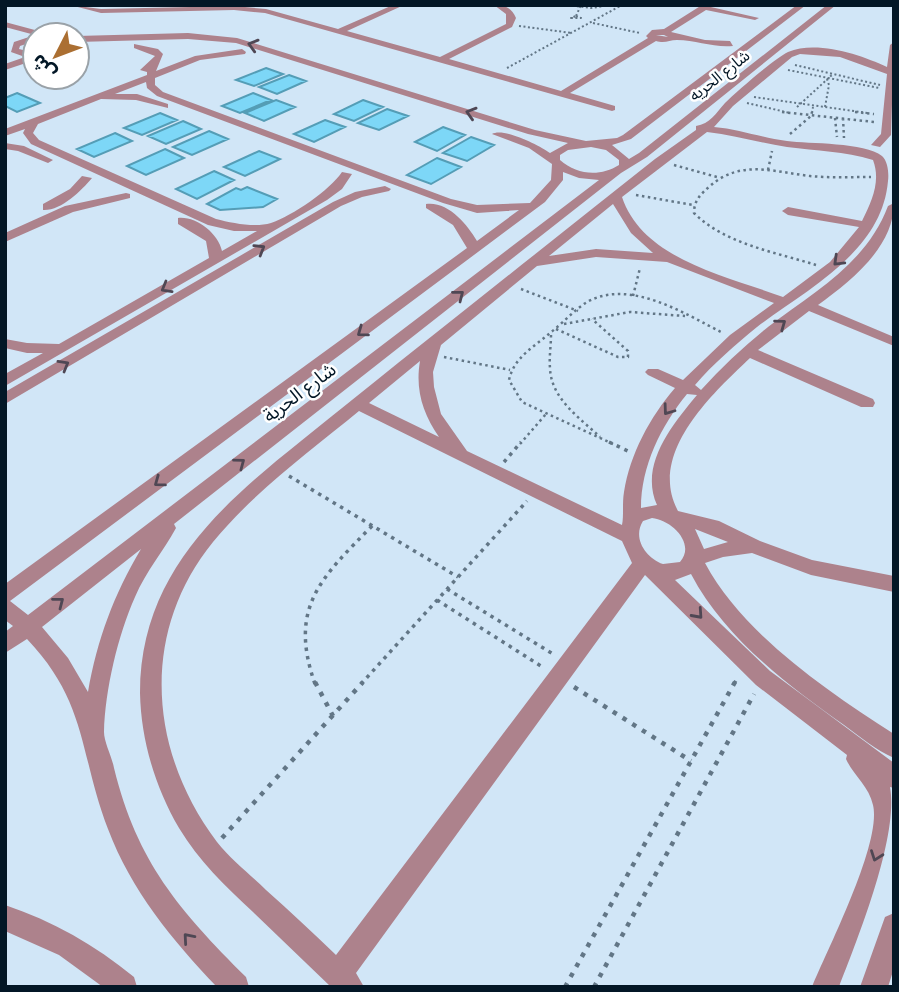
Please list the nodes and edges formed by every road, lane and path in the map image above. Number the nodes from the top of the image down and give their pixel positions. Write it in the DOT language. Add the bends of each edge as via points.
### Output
graph roads {
  1 [pos="74,5"];
  2 [pos="96,5"];
  3 [pos="400,5"];
  4 [pos="498,5"];
  5 [pos="568,5"];
  6 [pos="599,5"];
  7 [pos="611,5"];
  8 [pos="622,5"];
  9 [pos="802,5"];
  10 [pos="832,5"];
  11 [pos="581,6"];
  12 [pos="605,6"];
  13 [pos="706,6"];
  14 [pos="250,7"];
  15 [pos="84,9"];
  16 [pos="612,10"];
  17 [pos="576,16"];
  18 [pos="755,18"];
  19 [pos="580,19"];
  20 [pos="783,19"];
  21 [pos="592,21"];
  22 [pos="509,24"];
  23 [pos="808,24"];
  24 [pos="6,29"];
  25 [pos="565,30"];
  26 [pos="578,30"];
  27 [pos="768,30"];
  28 [pos="340,31"];
  29 [pos="572,33"];
  30 [pos="651,36"];
  31 [pos="669,37"];
  32 [pos="91,41"];
  33 [pos="114,43"];
  34 [pos="730,44"];
  35 [pos="894,45"];
  36 [pos="137,46"];
  37 [pos="701,46"];
  38 [pos="91,47"];
  39 [pos="11,51"];
  40 [pos="720,51"];
  41 [pos="242,52"];
  42 [pos="708,54"];
  43 [pos="855,59"];
  44 [pos="891,59"];
  45 [pos="301,60"];
  46 [pos="441,60"];
  47 [pos="778,64"];
  48 [pos="286,66"];
  49 [pos="151,71"];
  50 [pos="890,72"];
  51 [pos="833,74"];
  52 [pos="495,75"];
  53 [pos="827,79"];
  54 [pos="889,88"];
  55 [pos="160,94"];
  56 [pos="562,94"];
  57 [pos="412,95"];
  58 [pos="100,96"];
  59 [pos="738,97"];
  60 [pos="147,99"];
  61 [pos="397,102"];
  62 [pos="797,107"];
  63 [pos="813,107"];
  64 [pos="825,107"];
  65 [pos="612,108"];
  66 [pos="811,116"];
  67 [pos="835,117"];
  68 [pos="843,118"];
  69 [pos="886,120"];
  70 [pos="34,121"];
  71 [pos="704,121"];
  72 [pos="461,122"];
  73 [pos="683,123"];
  74 [pos="5,125"];
  75 [pos="513,126"];
  76 [pos="487,130"];
  77 [pos="637,130"];
  78 [pos="5,133"];
  79 [pos="500,134"];
  80 [pos="775,140"];
  81 [pos="841,143"];
  82 [pos="584,144"];
  83 [pos="597,144"];
  84 [pos="669,144"];
  85 [pos="41,145"];
  86 [pos="894,145"];
  87 [pos="5,146"];
  88 [pos="311,150"];
  89 [pos="28,151"];
  90 [pos="876,151"];
  91 [pos="300,157"];
  92 [pos="659,161"];
  93 [pos="556,162"];
  94 [pos="894,163"];
  95 [pos="621,168"];
  96 [pos="768,170"];
  97 [pos="346,174"];
  98 [pos="883,176"];
  99 [pos="718,177"];
  100 [pos="86,178"];
  101 [pos="386,189"];
  102 [pos="618,194"];
  103 [pos="126,196"];
  104 [pos="323,198"];
  105 [pos="447,201"];
  106 [pos="552,203"];
  107 [pos="337,204"];
  108 [pos="693,205"];
  109 [pos="894,206"];
  110 [pos="436,208"];
  111 [pos="788,211"];
  112 [pos="47,213"];
  113 [pos="204,218"];
  114 [pos="868,223"];
  115 [pos="192,226"];
  116 [pos="274,226"];
  117 [pos="5,228"];
  118 [pos="888,228"];
  119 [pos="5,238"];
  120 [pos="474,249"];
  121 [pos="643,254"];
  122 [pos="669,258"];
  123 [pos="215,260"];
  124 [pos="530,264"];
  125 [pos="830,269"];
  126 [pos="506,283"];
  127 [pos="633,296"];
  128 [pos="785,302"];
  129 [pos="400,305"];
  130 [pos="136,306"];
  131 [pos="808,306"];
  132 [pos="578,311"];
  133 [pos="151,313"];
  134 [pos="689,317"];
  135 [pos="430,318"];
  136 [pos="592,318"];
  137 [pos="562,324"];
  138 [pos="556,329"];
  139 [pos="550,334"];
  140 [pos="734,338"];
  141 [pos="894,342"];
  142 [pos="5,343"];
  143 [pos="62,348"];
  144 [pos="431,348"];
  145 [pos="748,351"];
  146 [pos="510,370"];
  147 [pos="653,372"];
  148 [pos="5,381"];
  149 [pos="686,387"];
  150 [pos="705,396"];
  151 [pos="5,399"];
  152 [pos="867,403"];
  153 [pos="357,404"];
  154 [pos="546,414"];
  155 [pos="602,439"];
  156 [pos="467,457"];
  157 [pos="641,457"];
  158 [pos="277,469"];
  159 [pos="496,472"];
  160 [pos="536,491"];
  161 [pos="188,503"];
  162 [pos="673,516"];
  163 [pos="373,525"];
  164 [pos="631,529"];
  165 [pos="753,547"];
  166 [pos="694,560"];
  167 [pos="646,565"];
  168 [pos="458,577"];
  169 [pos="894,584"];
  170 [pos="447,589"];
  171 [pos="5,595"];
  172 [pos="5,608"];
  173 [pos="29,626"];
  174 [pos="5,644"];
  175 [pos="746,662"];
  176 [pos="568,664"];
  177 [pos="763,678"];
  178 [pos="333,716"];
  179 [pos="833,733"];
  180 [pos="94,735"];
  181 [pos="894,747"];
  182 [pos="894,777"];
  183 [pos="890,825"];
  184 [pos="209,852"];
  185 [pos="5,918"];
  186 [pos="894,926"];
  187 [pos="344,981"];
  188 [pos="124,987"];
  189 [pos="236,987"];
  190 [pos="565,987"];
  191 [pos="594,987"];
  192 [pos="825,987"];
  193 [pos="874,987"];
  1 -- 15 [label="street"];
  2 -- 15 [label="street"];
  3 -- 28 [label="street"];
  4 -- 22 [label="street" via="510,13"];
  5 -- 11 [label="path"];
  6 -- 11 [label="path"];
  7 -- 12 [label="path"];
  8 -- 16 [label="path"];
  9 -- 20 [label="street, شارع الحريه"];
  10 -- 23 [label="street, شارع الحريه"];
  11 -- 12 [label="path"];
  11 -- 17 [label="path"];
  12 -- 16 [label="path"];
  13 -- 18 [label="street"];
  13 -- 31 [label="street"];
  14 -- 15 [label="street"];
  14 -- 28 [label="street"];
  16 -- 21 [label="path"];
  17 -- 19 [label="path"];
  17 -- 19 [label="path" via="571,18"];
  19 -- 21 [label="path"];
  20 -- 23 [label="street"];
  20 -- 27 [label="street, شارع الحريه"];
  21 -- 26 [label="path"];
  21 -- 30 [label="path"];
  22 -- 25 [label="path"];
  22 -- 46 [label="street"];
  23 -- 71 [label="street, شارع الحريه"];
  24 -- 39 [label="street"];
  25 -- 26 [label="path"];
  25 -- 29 [label="path"];
  26 -- 29 [label="path"];
  27 -- 34 [label="street" via="743,35"];
  27 -- 77 [label="street, شارع الحريه" via="698,76"];
  28 -- 46 [label="street"];
  29 -- 52 [label="path"];
  30 -- 31 [label="street"];
  30 -- 56 [label="street"];
  31 -- 37 [label="street"];
  32 -- 33 [label="street"];
  33 -- 36 [label="street"];
  33 -- 38 [label="street"];
  45 -- 33 [label="street, one-way" via="213,37"];
  34 -- 37 [label="street"];
  34 -- 40 [label="street"];
  35 -- 44 [label="street"];
  36 -- 41 [label="street" via="194,44"];
  36 -- 49 [label="street" via="159,53"];
  37 -- 42 [label="street"];
  41 -- 48 [label="street"];
  41 -- 49 [label="street" via="208,55"];
  43 -- 44 [label="street"];
  43 -- 47 [label="street" via="804,51"];
  43 -- 50 [label="street"];
  44 -- 50 [label="street"];
  45 -- 48 [label="street"];
  45 -- 57 [label="street"];
  46 -- 52 [label="street"];
  47 -- 51 [label="path"];
  47 -- 53 [label="path"];
  47 -- 59 [label="street"];
  48 -- 61 [label="street"];
  49 -- 55 [label="street" via="150,86"];
  49 -- 58 [label="street"];
  49 -- 74 [label="street"];
  50 -- 54 [label="street"];
  51 -- 53 [label="path"];
  51 -- 54 [label="path"];
  52 -- 56 [label="street"];
  53 -- 54 [label="path"];
  53 -- 62 [label="path"];
  53 -- 64 [label="path"];
  54 -- 69 [label="street"];
  55 -- 60 [label="street"];
  55 -- 88 [label="street"];
  56 -- 65 [label="street"];
  57 -- 61 [label="street"];
  75 -- 57 [label="street, one-way"];
  58 -- 60 [label="street"];
  58 -- 70 [label="street"];
  59 -- 62 [label="path"];
  59 -- 66 [label="path"];
  59 -- 71 [label="street"];
  60 -- 91 [label="street"];
  61 -- 72 [label="street"];
  62 -- 63 [label="path"];
  63 -- 64 [label="path"];
  63 -- 66 [label="path"];
  64 -- 69 [label="path"];
  66 -- 67 [label="path"];
  66 -- 80 [label="path"];
  67 -- 68 [label="path"];
  67 -- 81 [label="path"];
  68 -- 69 [label="path"];
  68 -- 81 [label="path"];
  69 -- 90 [label="street" via="885,138"];
  70 -- 78 [label="street"];
  70 -- 85 [label="street" via="28,133"];
  71 -- 73 [label="street"];
  71 -- 73 [label="street, شارع الحريه"];
  71 -- 80 [label="street"];
  71 -- 80 [label="street" via="727,131"];
  71 -- 84 [label="street"];
  73 -- 84 [label="street, شارع الحريه"];
  75 -- 79 [label="street" via="511,133"];
  75 -- 82 [label="street"];
  76 -- 79 [label="street"];
  77 -- 83 [label="street, شارع الحريه" via="621,141"];
  77 -- 84 [label="street"];
  79 -- 93 [label="street" via="533,146"];
  80 -- 81 [label="street"];
  80 -- 84 [label="street"];
  80 -- 90 [label="street"];
  80 -- 96 [label="path"];
  81 -- 90 [label="street"];
  82 -- 83 [label="street, شارع الحريه"];
  82 -- 93 [label="street" via="561,149 555,154"];
  83 -- 95 [label="street" via="620,153 624,159"];
  84 -- 92 [label="street"];
  84 -- 95 [label="street, شارع الحريه"];
  85 -- 89 [label="street" via="30,146"];
  85 -- 113 [label="street"];
  86 -- 90 [label="street"];
  87 -- 89 [label="street"];
  88 -- 91 [label="street"];
  88 -- 105 [label="street"];
  89 -- 100 [label="street"];
  90 -- 94 [label="street"];
  90 -- 98 [label="street"];
  91 -- 97 [label="street"];
  92 -- 99 [label="path"];
  92 -- 102 [label="street"];
  93 -- 95 [label="street" via="585,175 599,176"];
  93 -- 106 [label="street, شارع الحرية"];
  95 -- 106 [label="street, شارع الحرية"];
  96 -- 98 [label="path" via="826,177"];
  96 -- 99 [label="path" via="737,169"];
  97 -- 101 [label="street"];
  97 -- 104 [label="street"];
  98 -- 114 [label="street"];
  99 -- 108 [label="path"];
  100 -- 103 [label="street"];
  100 -- 112 [label="street"];
  101 -- 107 [label="street"];
  101 -- 110 [label="street"];
  102 -- 108 [label="path"];
  102 -- 122 [label="street" via="626,221 636,234"];
  102 -- 124 [label="street"];
  103 -- 112 [label="street"];
  103 -- 115 [label="street"];
  104 -- 107 [label="street" via="335,199"];
  104 -- 116 [label="street"];
  105 -- 106 [label="street" via="486,210"];
  105 -- 110 [label="street" via="447,206"];
  106 -- 120 [label="street, شارع الحرية"];
  135 -- 106 [label="street, شارع الحرية, one-way"];
  133 -- 107 [label="street, one-way"];
  108 -- 125 [label="path" via="697,219 708,227"];
  109 -- 118 [label="street"];
  110 -- 120 [label="street" via="462,225"];
  111 -- 114 [label="street"];
  112 -- 117 [label="street"];
  112 -- 119 [label="street"];
  113 -- 115 [label="street" via="202,224"];
  113 -- 116 [label="street" via="234,227"];
  114 -- 118 [label="street"];
  114 -- 125 [label="street, one-way"];
  115 -- 123 [label="street" via="212,240"];
  116 -- 123 [label="street"];
  118 -- 131 [label="street" via="858,264"];
  120 -- 129 [label="street, شارع الحرية"];
  121 -- 122 [label="street"];
  121 -- 124 [label="street" via="596,253"];
  121 -- 127 [label="path"];
  122 -- 128 [label="street"];
  123 -- 130 [label="street, one-way"];
  124 -- 126 [label="street"];
  125 -- 128 [label="street"];
  126 -- 132 [label="path"];
  126 -- 144 [label="street"];
  127 -- 132 [label="path" via="595,299"];
  127 -- 134 [label="path"];
  128 -- 140 [label="street"];
  129 -- 135 [label="street"];
  129 -- 171 [label="street, شارع الحرية, one-way"];
  130 -- 133 [label="street"];
  130 -- 143 [label="street"];
  131 -- 141 [label="street"];
  145 -- 131 [label="street, one-way"];
  132 -- 137 [label="path"];
  151 -- 133 [label="street, one-way"];
  134 -- 136 [label="path" via="630,312"];
  134 -- 140 [label="path"];
  161 -- 135 [label="street, شارع الحرية, one-way"];
  136 -- 137 [label="path"];
  136 -- 138 [label="path" via="628,351 628,357 618,357"];
  137 -- 138 [label="path"];
  138 -- 139 [label="path"];
  139 -- 146 [label="path"];
  139 -- 155 [label="path" via="550,374 555,389"];
  140 -- 149 [label="street"];
  142 -- 143 [label="street"];
  143 -- 148 [label="street"];
  144 -- 146 [label="path"];
  144 -- 153 [label="street"];
  144 -- 156 [label="street" via="424,374 426,395 433,416"];
  145 -- 150 [label="street"];
  145 -- 152 [label="street"];
  146 -- 154 [label="path" via="515,394"];
  147 -- 149 [label="street"];
  149 -- 150 [label="street"];
  149 -- 157 [label="street, one-way" via="661,419"];
  150 -- 162 [label="street" via="676,436 661,468 660,491"];
  153 -- 156 [label="street"];
  153 -- 158 [label="street"];
  154 -- 155 [label="path"];
  154 -- 159 [label="path"];
  155 -- 157 [label="path"];
  156 -- 159 [label="street"];
  157 -- 164 [label="street" via="631,494"];
  158 -- 163 [label="path"];
  158 -- 184 [label="street" via="223,518 186,565 164,611 152,652 150,707 157,753 186,820"];
  159 -- 160 [label="street"];
  160 -- 164 [label="street"];
  160 -- 168 [label="path"];
  173 -- 161 [label="street, شارع الحرية, one-way"];
  161 -- 180 [label="street" via="145,554 119,608 104,656"];
  162 -- 164 [label="street" via="644,512"];
  162 -- 165 [label="street" via="713,526"];
  162 -- 166 [label="street" via="693,539"];
  163 -- 168 [label="path"];
  163 -- 178 [label="path" via="324,575 304,621 310,668 318,693"];
  164 -- 167 [label="street"];
  165 -- 166 [label="street" via="723,550"];
  165 -- 169 [label="street" via="811,567"];
  166 -- 167 [label="street" via="680,572"];
  166 -- 181 [label="street" via="714,599 745,630 809,685"];
  167 -- 175 [label="street, one-way"];
  167 -- 176 [label="street"];
  168 -- 170 [label="path"];
  170 -- 176 [label="path"];
  170 -- 178 [label="path"];
  172 -- 173 [label="street"];
  173 -- 174 [label="street, شارع الحرية"];
  173 -- 180 [label="street" via="64,667"];
  175 -- 177 [label="street"];
  175 -- 190 [label="path"];
  176 -- 187 [label="street"];
  177 -- 179 [label="street"];
  177 -- 191 [label="path"];
  178 -- 184 [label="path"];
  179 -- 182 [label="street"];
  179 -- 183 [label="street" via="880,790"];
  189 -- 180 [label="street, one-way" via="188,939 151,890 124,838"];
  183 -- 192 [label="street, one-way"];
  184 -- 187 [label="street"];
  185 -- 188 [label="street" via="69,946"];
  186 -- 193 [label="street"];
}
